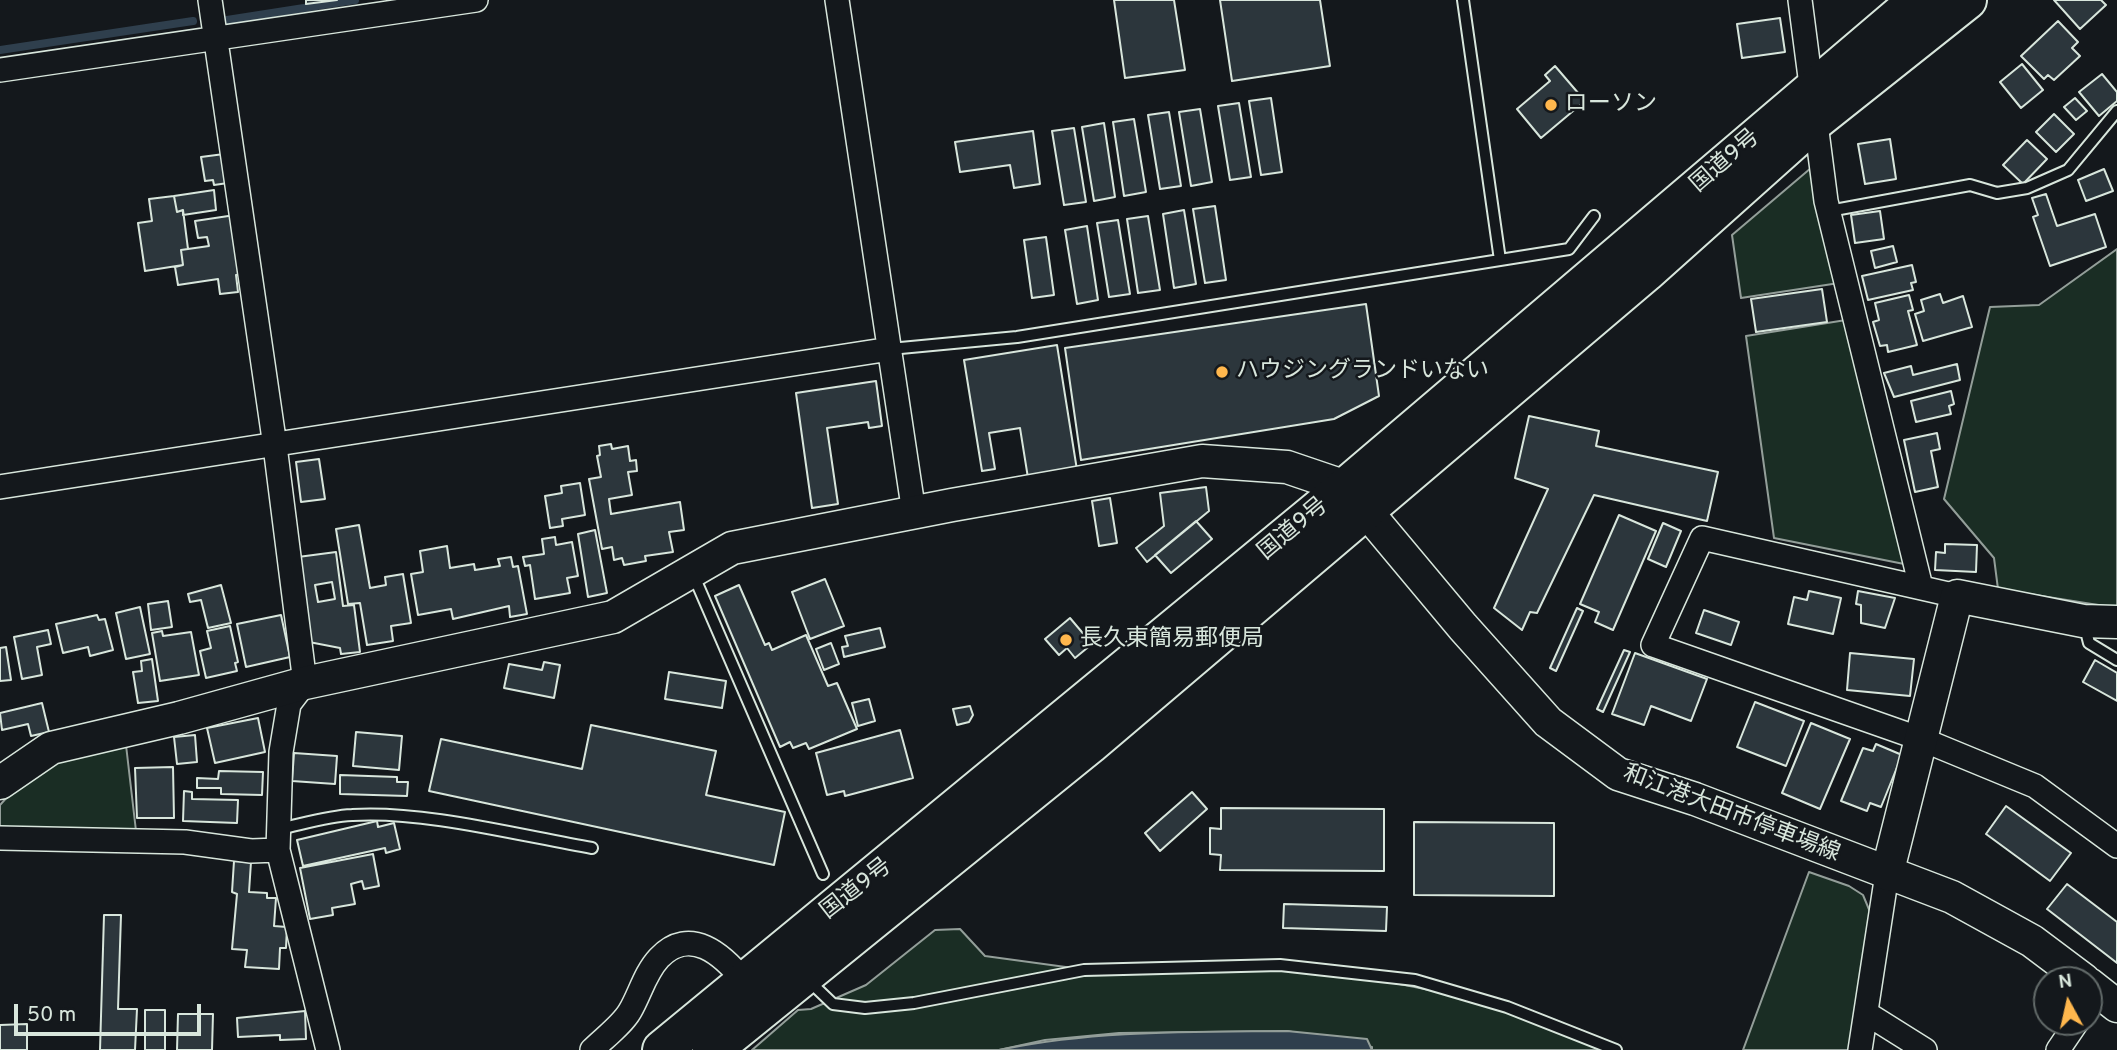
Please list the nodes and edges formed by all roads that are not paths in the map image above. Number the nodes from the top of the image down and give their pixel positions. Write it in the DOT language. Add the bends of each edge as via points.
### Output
graph roads {
  1 [pos="210,0"];
  2 [pos="476,0"];
  3 [pos="836,0"];
  4 [pos="1463,0"];
  5 [pos="1800,0"];
  6 [pos="1918,0"];
  7 [pos="1967,0"];
  8 [pos="215,40"];
  9 [pos="0,70"];
  10 [pos="1814,104"];
  11 [pos="2117,111"];
  12 [pos="1829,211"];
  13 [pos="1594,216"];
  14 [pos="1500,260"];
  15 [pos="890,349"];
  16 [pos="275,446"];
  17 [pos="0,487"];
  18 [pos="1356,498"];
  19 [pos="914,513"];
  20 [pos="692,571"];
  21 [pos="1921,587"];
  22 [pos="1957,596"];
  23 [pos="2083,621"];
  24 [pos="2117,622"];
  25 [pos="2117,660"];
  26 [pos="304,682"];
  27 [pos="1921,739"];
  28 [pos="0,783"];
  29 [pos="2114,837"];
  30 [pos="0,838"];
  31 [pos="278,840"];
  32 [pos="592,848"];
  33 [pos="824,874"];
  34 [pos="1887,874"];
  35 [pos="2062,966"];
  36 [pos="814,967"];
  37 [pos="744,981"];
  38 [pos="1866,1013"];
  39 [pos="687,1043"];
  40 [pos="328,1050"];
  41 [pos="592,1050"];
  42 [pos="1616,1050"];
  43 [pos="1860,1050"];
  44 [pos="1924,1050"];
  1 -- 8 [label="street"];
  2 -- 8 [label="street"];
  3 -- 15 [label="street"];
  4 -- 14 [label="lane"];
  5 -- 10 [label="street"];
  6 -- 10 [label="highway, 国道9号"];
  7 -- 10 [label="highway, 国道9号"];
  8 -- 9 [label="street"];
  8 -- 16 [label="street"];
  10 -- 12 [label="street"];
  10 -- 18 [label="highway, 国道9号"];
  11 -- 12 [label="lane" via="2068,170 2027,188 1997,193 1970,186"];
  12 -- 21 [label="street"];
  13 -- 14 [label="lane" via="1569,248"];
  14 -- 15 [label="lane" via="1017,337"];
  15 -- 16 [label="street"];
  15 -- 19 [label="street"];
  16 -- 17 [label="street"];
  16 -- 26 [label="street"];
  18 -- 19 [label="street" via="1287,467 1202,461"];
  18 -- 34 [label="street, 和江港大田市停車場線" via="1548,722 1618,774"];
  18 -- 36 [label="highway, 国道9号" via="1090,744"];
  18 -- 37 [label="highway, 国道9号"];
  19 -- 20 [label="street" via="732,548"];
  20 -- 26 [label="street" via="613,617"];
  20 -- 33 [label="lane"];
  21 -- 22 [label="street"];
  21 -- 27 [label="street" via="1702,538 1653,645"];
  22 -- 23 [label="street"];
  22 -- 27 [label="street"];
  23 -- 24 [label="street"];
  23 -- 25 [label="lane" via="2089,643"];
  26 -- 28 [label="street" via="51,748"];
  26 -- 31 [label="street" via="289,704 281,752"];
  27 -- 29 [label="street" via="2035,786"];
  27 -- 34 [label="street"];
  30 -- 31 [label="street" via="185,842 251,851"];
  31 -- 32 [label="lane" via="351,815 375,815"];
  31 -- 40 [label="street"];
  34 -- 35 [label="street, 和江港大田市停車場線" via="1952,897 2032,941"];
  34 -- 38 [label="street"];
  36 -- 39 [label="highway, 国道9号" via="746,1021"];
  36 -- 42 [label="lane" via="833,1004 865,1008 1084,970 1280,965 1415,980 1507,1007"];
  37 -- 39 [label="highway, 国道9号"];
  37 -- 41 [label="street" via="724,957 700,945 675,946 658,958 629,1013"];
  38 -- 43 [label="street"];
  38 -- 44 [label="street"];
}
